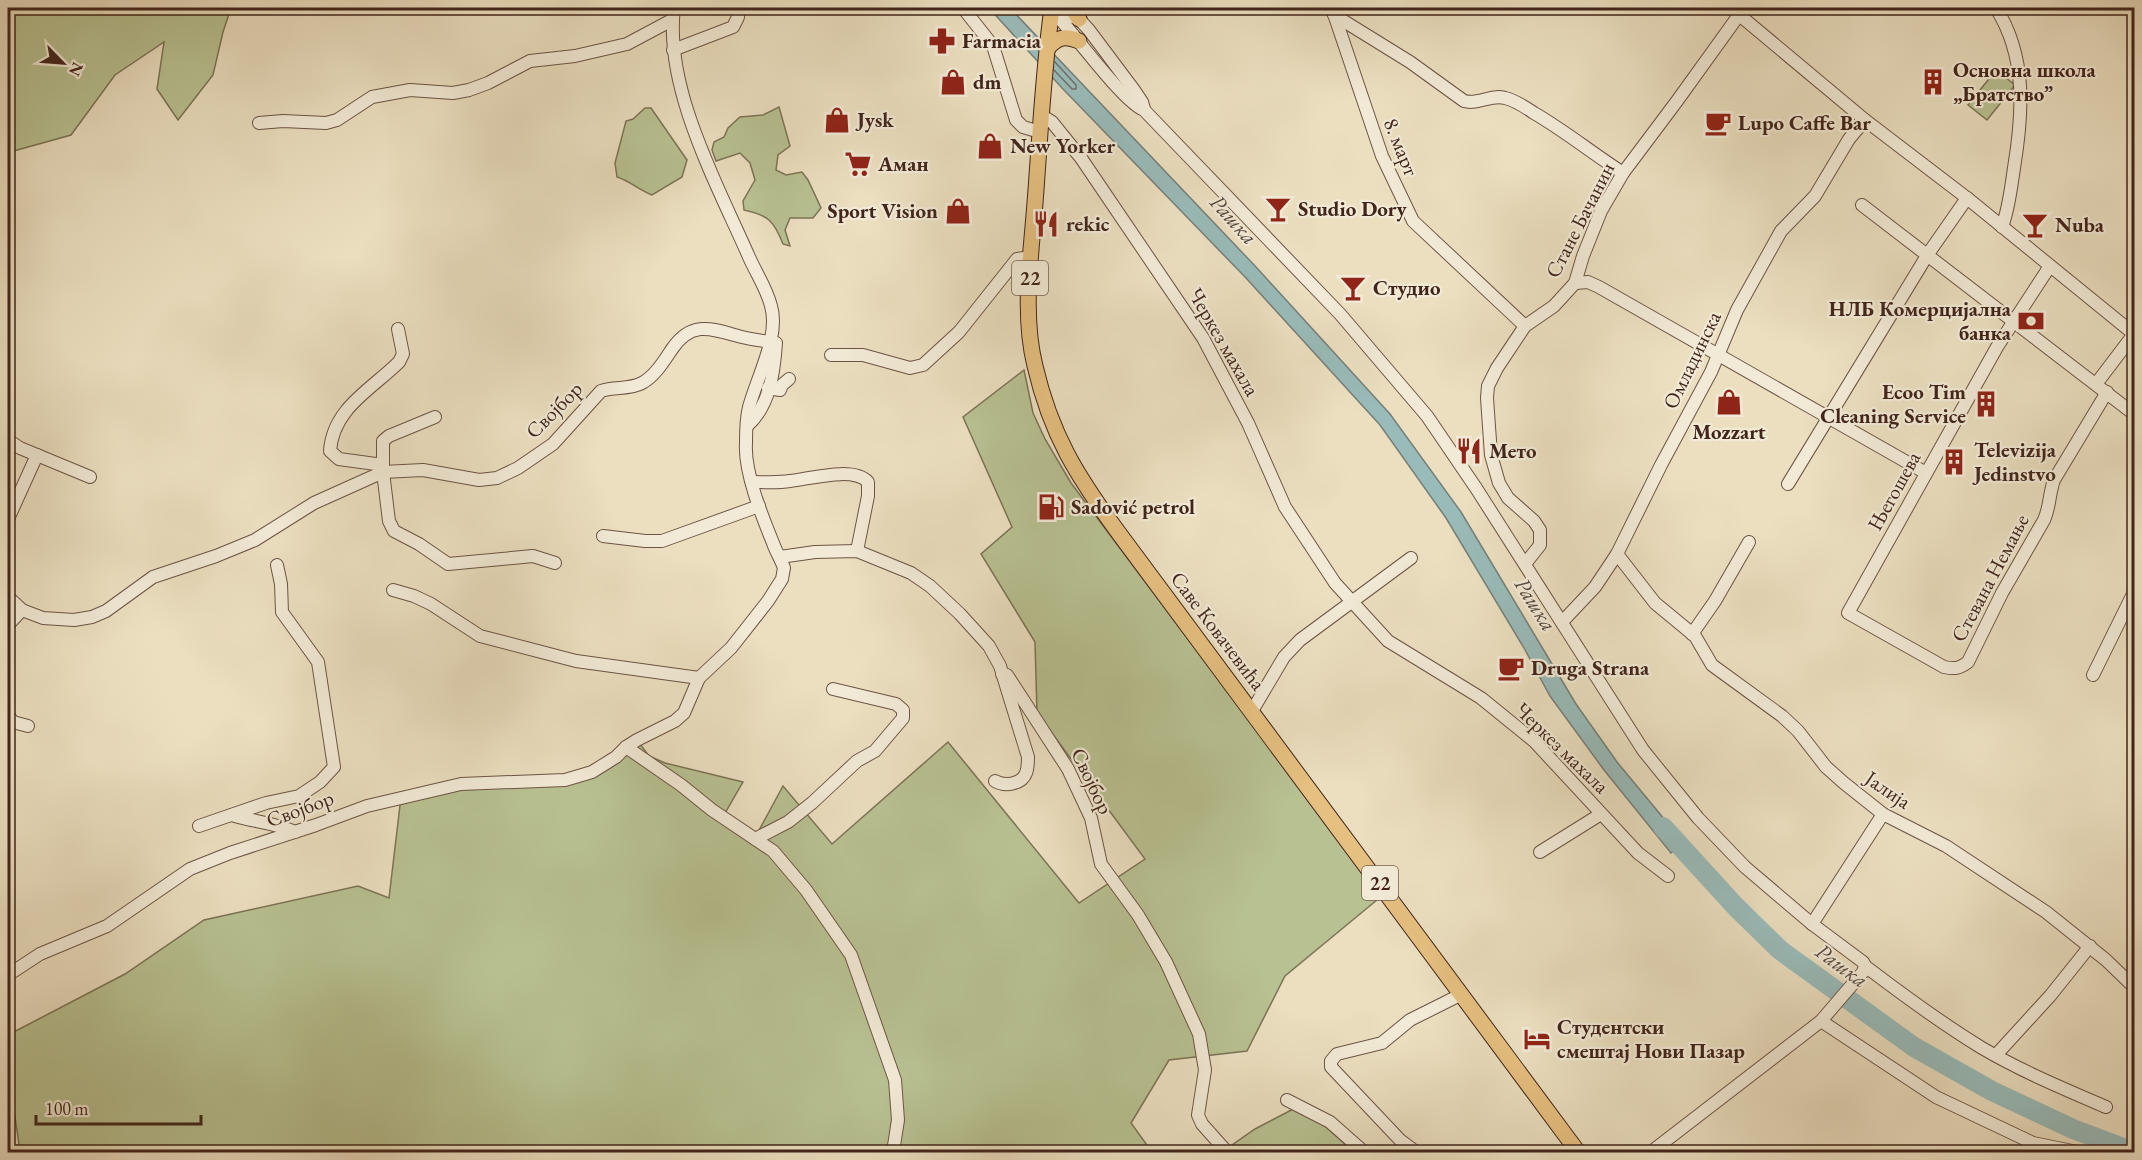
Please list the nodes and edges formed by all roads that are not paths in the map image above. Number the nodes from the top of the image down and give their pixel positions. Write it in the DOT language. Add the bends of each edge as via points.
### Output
graph roads {
  1 [pos="737,8"];
  2 [pos="963,8"];
  3 [pos="1996,8"];
  4 [pos="1051,10"];
  5 [pos="1738,10"];
  6 [pos="1333,11"];
  7 [pos="1075,13"];
  8 [pos="673,14"];
  9 [pos="1072,39"];
  10 [pos="1047,49"];
  11 [pos="673,50"];
  12 [pos="1144,110"];
  13 [pos="1041,115"];
  14 [pos="1865,120"];
  15 [pos="259,123"];
  16 [pos="1040,132"];
  17 [pos="1623,172"];
  18 [pos="1967,198"];
  19 [pos="1862,205"];
  20 [pos="2002,227"];
  21 [pos="1928,254"];
  22 [pos="1031,257"];
  23 [pos="2050,266"];
  24 [pos="1575,283"];
  25 [pos="2014,322"];
  26 [pos="1525,326"];
  27 [pos="773,327"];
  28 [pos="398,329"];
  29 [pos="2134,334"];
  30 [pos="770,342"];
  31 [pos="831,355"];
  32 [pos="1718,356"];
  33 [pos="789,379"];
  34 [pos="2096,384"];
  35 [pos="768,388"];
  36 [pos="2107,393"];
  37 [pos="2134,414"];
  38 [pos="435,417"];
  39 [pos="1828,417"];
  40 [pos="747,426"];
  41 [pos="8,440"];
  42 [pos="37,455"];
  43 [pos="383,468"];
  44 [pos="1926,473"];
  45 [pos="90,477"];
  46 [pos="752,482"];
  47 [pos="1788,484"];
  48 [pos="759,506"];
  49 [pos="8,519"];
  50 [pos="603,536"];
  51 [pos="1749,542"];
  52 [pos="857,551"];
  53 [pos="1617,554"];
  54 [pos="780,557"];
  55 [pos="1411,558"];
  56 [pos="555,563"];
  57 [pos="277,564"];
  58 [pos="1525,564"];
  59 [pos="393,590"];
  60 [pos="2134,592"];
  61 [pos="8,597"];
  62 [pos="1352,601"];
  63 [pos="8,610"];
  64 [pos="22,610"];
  65 [pos="1848,613"];
  66 [pos="1562,622"];
  67 [pos="8,625"];
  68 [pos="1692,634"];
  69 [pos="1002,674"];
  70 [pos="2093,675"];
  71 [pos="699,678"];
  72 [pos="833,689"];
  73 [pos="1252,711"];
  74 [pos="8,715"];
  75 [pos="28,726"];
  76 [pos="626,747"];
  77 [pos="995,781"];
  78 [pos="1601,814"];
  79 [pos="1883,814"];
  80 [pos="232,815"];
  81 [pos="199,826"];
  82 [pos="295,832"];
  83 [pos="755,839"];
  84 [pos="1540,852"];
  85 [pos="1668,876"];
  86 [pos="1812,924"];
  87 [pos="2090,946"];
  88 [pos="1861,971"];
  89 [pos="8,975"];
  90 [pos="2134,987"];
  91 [pos="1462,994"];
  92 [pos="1821,1021"];
  93 [pos="1996,1055"];
  94 [pos="1287,1100"];
  95 [pos="2106,1107"];
  96 [pos="893,1152"];
  97 [pos="1227,1152"];
  98 [pos="1364,1152"];
  99 [pos="1416,1152"];
  100 [pos="1578,1152"];
  101 [pos="1651,1152"];
  102 [pos="2077,1152"];
  1 -- 11 [label="street" via="733,27"];
  2 -- 16 [label="street" via="993,46 1016,120 1023,127"];
  3 -- 20 [label="street" via="2017,61 2021,95 2019,136"];
  4 -- 7 [label="street"];
  4 -- 9 [label="street"];
  4 -- 10 [label="main road, 22"];
  5 -- 14 [label="street"];
  5 -- 17 [label="street, Стане Бачанин"];
  6 -- 17 [label="street" via="1464,101 1500,97 1516,102"];
  6 -- 26 [label="street, 8. март" via="1382,156 1413,221"];
  7 -- 12 [label="street" via="1134,90"];
  8 -- 11 [label="street, Својбор"];
  8 -- 15 [label="street, Својбор" via="627,44 530,61 469,90 410,90 372,97 326,123"];
  9 -- 10 [label="main road" via="1057,39"];
  9 -- 12 [label="street"];
  10 -- 13 [label="main road, Саве Ковачевића / 22"];
  11 -- 27 [label="street, Својбор" via="693,127 768,295"];
  12 -- 58 [label="street" via="1304,275 1398,380 1441,436"];
  13 -- 16 [label="main road, Саве Ковачевића / 22"];
  13 -- 62 [label="street, Черкез махала" via="1052,122 1081,158 1203,338 1248,423 1285,507 1335,583"];
  14 -- 18 [label="street"];
  14 -- 32 [label="street, Омладинска" via="1815,196 1781,231 1737,310"];
  16 -- 22 [label="main road, Саве Ковачевића / 22"];
  17 -- 24 [label="street, Стане Бачанин" via="1598,219"];
  18 -- 20 [label="street"];
  18 -- 21 [label="street"];
  19 -- 21 [label="street"];
  20 -- 23 [label="street"];
  21 -- 25 [label="street"];
  21 -- 39 [label="street"];
  22 -- 31 [label="street" via="1017,260 959,332 922,365 910,368 863,355"];
  22 -- 73 [label="main road, Саве Ковачевића / 22" via="1029,315 1034,364 1066,455"];
  23 -- 25 [label="street, Његошева"];
  23 -- 29 [label="street"];
  24 -- 26 [label="street, Стане Бачанин"];
  24 -- 32 [label="street" via="1593,284"];
  25 -- 34 [label="street"];
  25 -- 44 [label="street, Његошева"];
  26 -- 58 [label="street, Стане Бачанин" via="1488,386 1493,464 1503,491 1540,530 1540,545"];
  27 -- 30 [label="street, Својбор"];
  27 -- 35 [label="street, Својбор" via="776,344"];
  28 -- 43 [label="street, Својбор" via="403,354 399,362 353,402 338,420 330,442 330,451 339,459"];
  29 -- 34 [label="street"];
  30 -- 40 [label="street, Својбор"];
  30 -- 43 [label="street, Својбор" via="706,328 690,331 678,340 648,379 633,387 601,391 553,444 496,478 479,480"];
  32 -- 39 [label="street"];
  32 -- 53 [label="street, Омладинска"];
  33 -- 35 [label="street" via="780,390"];
  34 -- 36 [label="street"];
  35 -- 40 [label="street, Својбор" via="761,411"];
  36 -- 37 [label="street"];
  36 -- 65 [label="street, Стевана Немање" via="2054,480 2044,520 1968,662 1955,669 1944,667"];
  38 -- 43 [label="street" via="382,441"];
  39 -- 44 [label="street"];
  39 -- 47 [label="street"];
  40 -- 46 [label="street, Својбор" via="746,456"];
  41 -- 42 [label="street"];
  42 -- 45 [label="street"];
  42 -- 49 [label="street"];
  43 -- 56 [label="street" via="389,520 394,531 448,564 533,556"];
  43 -- 64 [label="street, Својбор" via="314,503 247,544 153,577 92,617 53,619"];
  44 -- 65 [label="street, Његошева"];
  46 -- 48 [label="street, Својбор"];
  46 -- 52 [label="street" via="789,482 820,476 863,478 868,482 868,496"];
  48 -- 50 [label="street" via="662,541"];
  48 -- 54 [label="street, Својбор"];
  51 -- 68 [label="street"];
  52 -- 54 [label="street, Својбор"];
  52 -- 69 [label="street, Својбор" via="911,573 940,594 989,646"];
  53 -- 66 [label="street, Омладинска" via="1595,587"];
  53 -- 68 [label="street, Јалија" via="1655,603"];
  54 -- 71 [label="street, Својбор" via="784,568 777,588 731,648"];
  55 -- 62 [label="street"];
  57 -- 80 [label="street" via="282,612 318,662 333,767 299,796"];
  58 -- 66 [label="street"];
  59 -- 71 [label="street" via="431,604 480,636 576,661"];
  60 -- 70 [label="street"];
  61 -- 64 [label="street, Својбор"];
  62 -- 73 [label="street" via="1284,657"];
  62 -- 78 [label="street, Черкез махала" via="1388,640 1481,698 1534,741"];
  63 -- 64 [label="street, Својбор"];
  64 -- 67 [label="street"];
  66 -- 86 [label="street" via="1643,750 1698,818 1745,867"];
  68 -- 79 [label="street, Јалија" via="1712,665 1782,716 1831,772"];
  69 -- 77 [label="street, Својбор" via="1028,757 1024,777 1014,783"];
  69 -- 97 [label="street, Својбор" via="1007,675 1068,769 1091,818 1101,864 1166,962 1199,1034 1205,1070 1198,1115"];
  71 -- 76 [label="street, Својбор" via="684,712 675,721"];
  72 -- 83 [label="street" via="896,704 903,710 903,718 874,751 857,760 812,804"];
  73 -- 91 [label="main road, Саве Ковачевића / 22"];
  74 -- 75 [label="street" via="13,722"];
  76 -- 82 [label="street, Својбор" via="606,764 578,778 452,786 367,806"];
  76 -- 83 [label="street"];
  78 -- 84 [label="street, Черкез махала"];
  78 -- 85 [label="street, Черкез махала" via="1638,853"];
  79 -- 86 [label="street"];
  79 -- 87 [label="street, Јалија" via="1993,875"];
  80 -- 81 [label="street"];
  80 -- 82 [label="street"];
  82 -- 89 [label="street, Својбор" via="190,870 107,926 40,954"];
  83 -- 96 [label="street" via="773,851 806,890 851,955 895,1080 898,1120"];
  86 -- 88 [label="street" via="1858,957"];
  87 -- 90 [label="street, Јалија"];
  87 -- 93 [label="street"];
  88 -- 92 [label="street"];
  88 -- 93 [label="street"];
  91 -- 99 [label="street" via="1410,1020 1382,1043 1337,1054 1331,1061 1331,1067"];
  91 -- 100 [label="main road, Саве Ковачевића / 22"];
  92 -- 101 [label="street"];
  92 -- 102 [label="street" via="1936,1097 2033,1143"];
  93 -- 95 [label="street"];
  94 -- 98 [label="street" via="1330,1122"];
}
